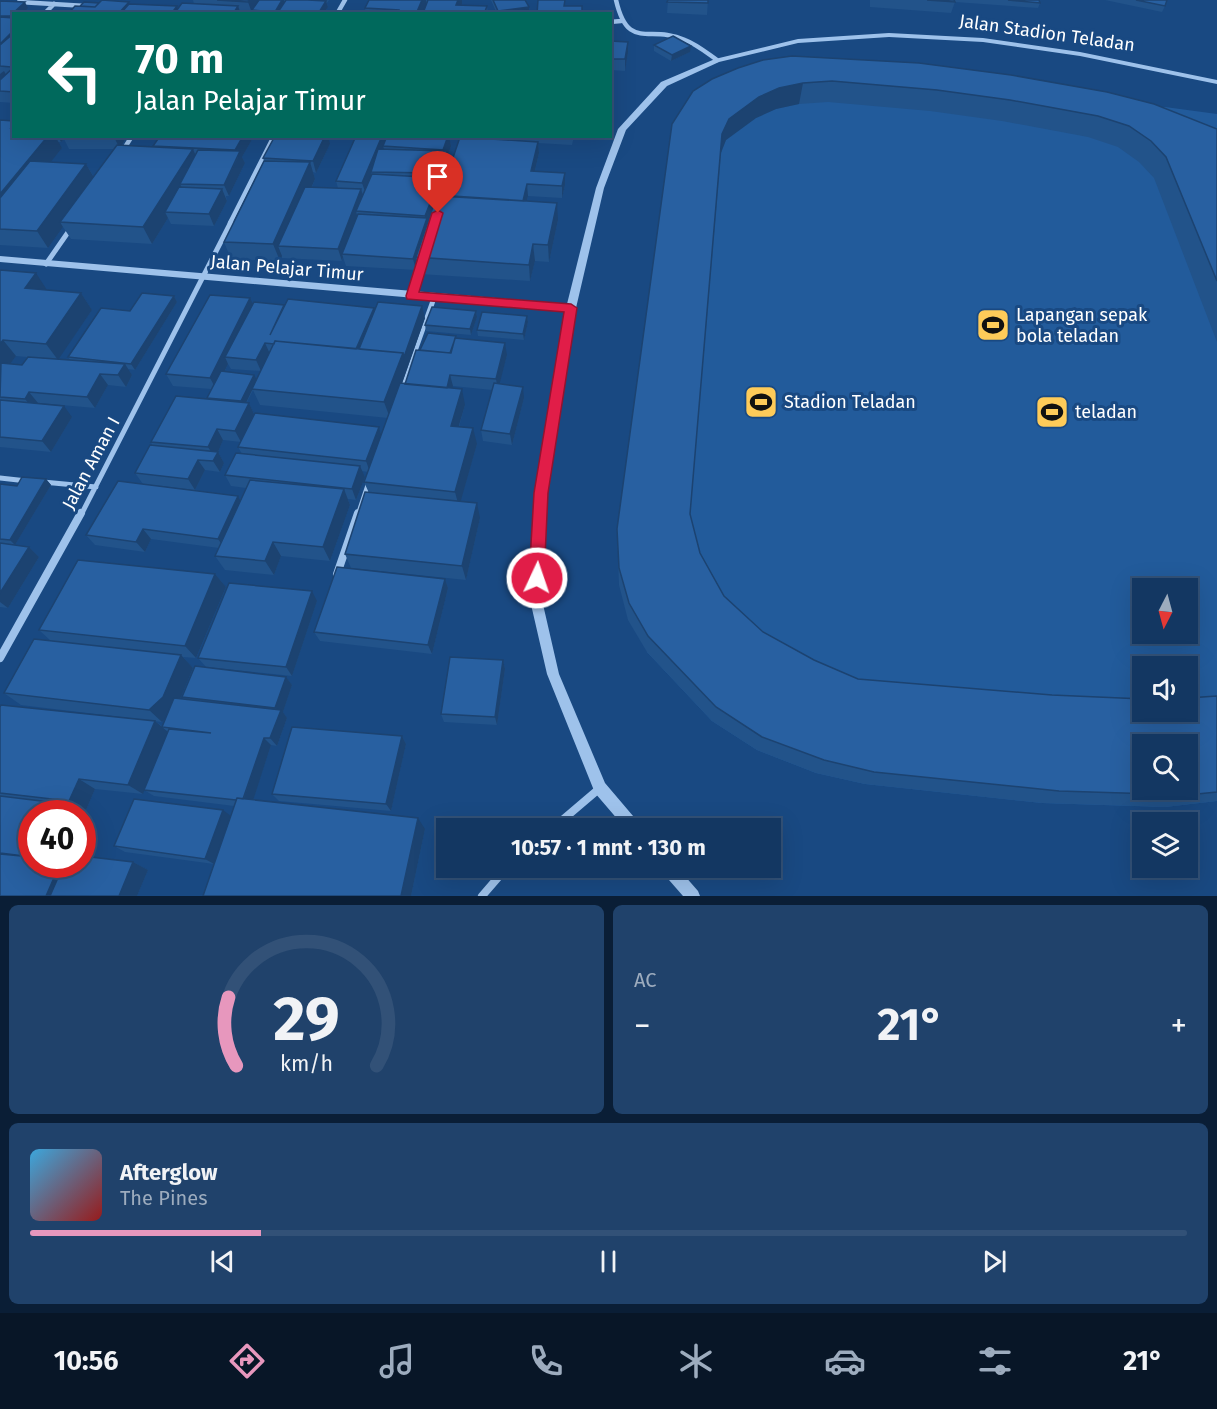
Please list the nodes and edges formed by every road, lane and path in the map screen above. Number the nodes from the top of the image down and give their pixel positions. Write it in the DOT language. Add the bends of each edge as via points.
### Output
graph roads {
  1 [pos="616,0"];
  2 [pos="11,2"];
  3 [pos="54,4"];
  4 [pos="89,6"];
  5 [pos="46,12"];
  6 [pos="621,21"];
  7 [pos="612,22"];
  8 [pos="717,60"];
  9 [pos="1217,82"];
  10 [pos="131,138"];
  11 [pos="273,138"];
  12 [pos="119,156"];
  13 [pos="73,225"];
  14 [pos="423,258"];
  15 [pos="0,259"];
  16 [pos="46,264"];
  17 [pos="203,278"];
  18 [pos="412,296"];
  19 [pos="434,298"];
  20 [pos="571,308"];
  21 [pos="399,398"];
  22 [pos="371,476"];
  23 [pos="0,478"];
  24 [pos="96,488"];
  25 [pos="332,587"];
  26 [pos="0,658"];
  27 [pos="600,788"];
  28 [pos="565,818"];
  29 [pos="626,818"];
  30 [pos="498,878"];
  31 [pos="677,878"];
  32 [pos="482,896"];
  33 [pos="693,896"];
  1 -- 6 [label="street"];
  2 -- 3 [label="street"];
  3 -- 4 [label="street"];
  3 -- 5 [label="street"];
  6 -- 7 [label="street"];
  6 -- 8 [label="street" via="634,32 684,39"];
  8 -- 9 [label="street, Jalan Stadion Teladan" via="798,40 889,35 983,40"];
  8 -- 20 [label="street, Jalan Stadion Teladan" via="664,84 622,129 600,188"];
  10 -- 12 [label="street"];
  11 -- 17 [label="street, Jalan Aman I"];
  13 -- 16 [label="street"];
  14 -- 18 [label="street"];
  15 -- 16 [label="street, Jalan Pelajar Timur"];
  16 -- 17 [label="street, Jalan Pelajar Timur"];
  17 -- 18 [label="street, Jalan Pelajar Timur"];
  17 -- 24 [label="street, Jalan Aman I"];
  18 -- 19 [label="street, Jalan Pelajar Timur"];
  19 -- 20 [label="street, Jalan Pelajar Timur"];
  19 -- 21 [label="street"];
  20 -- 27 [label="street, Jalan Stadion Teladan" via="541,493 536,600 553,674"];
  22 -- 25 [label="street"];
  23 -- 24 [label="street"];
  24 -- 26 [label="street, Jalan Aman I"];
  27 -- 28 [label="street"];
  27 -- 29 [label="street, Jalan Stadion Teladan"];
  30 -- 32 [label="street"];
  31 -- 33 [label="street"];
}
